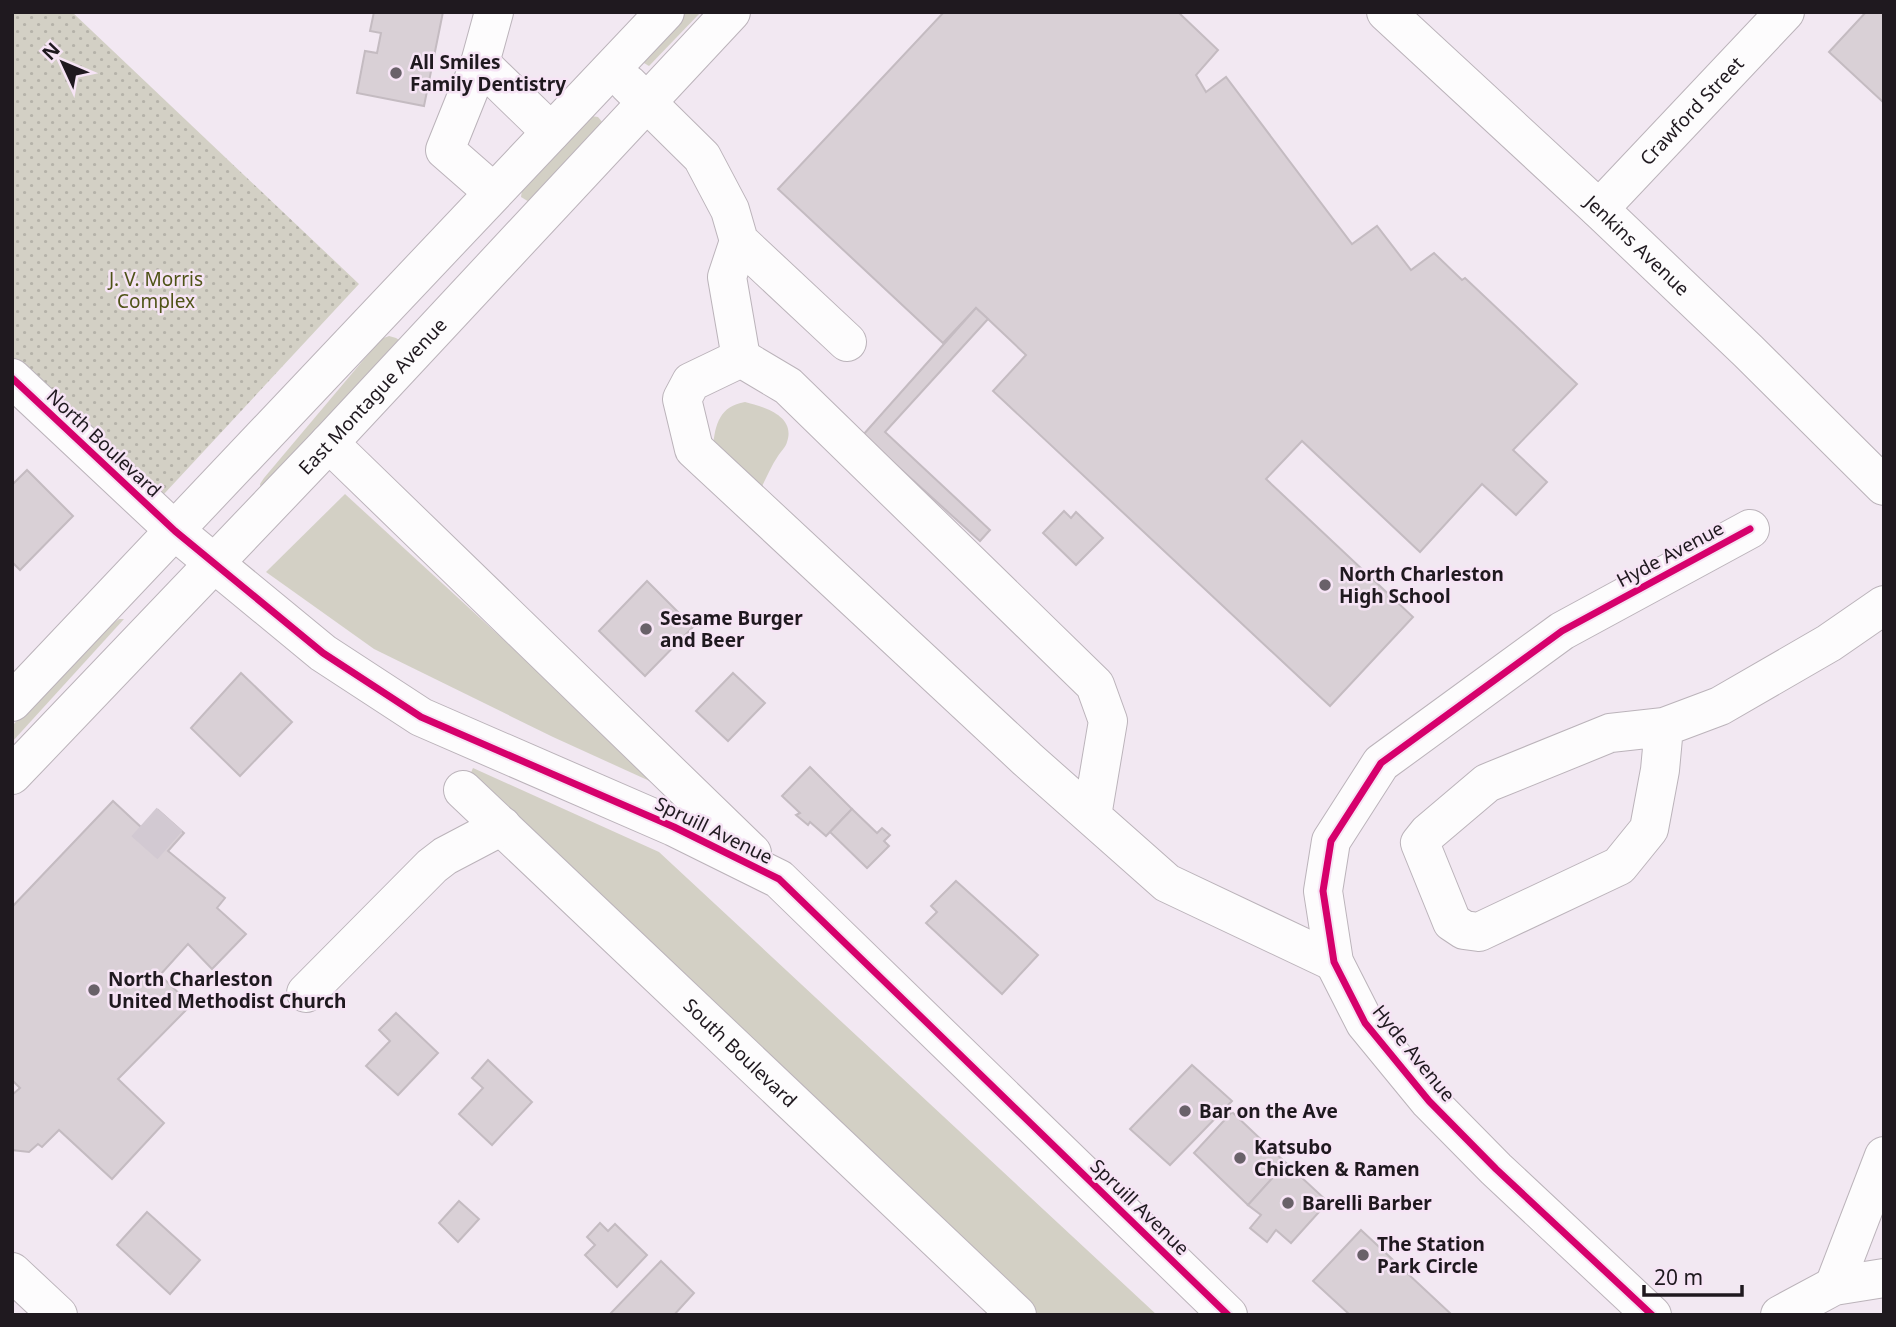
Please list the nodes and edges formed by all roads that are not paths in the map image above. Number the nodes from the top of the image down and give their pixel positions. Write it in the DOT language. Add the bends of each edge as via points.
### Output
graph roads {
  1 [pos="494,12"];
  2 [pos="664,12"];
  3 [pos="731,12"];
  4 [pos="1386,12"];
  5 [pos="1764,19"];
  6 [pos="480,64"];
  7 [pos="611,68"];
  8 [pos="647,102"];
  9 [pos="551,132"];
  10 [pos="493,192"];
  11 [pos="1599,209"];
  12 [pos="738,242"];
  13 [pos="847,342"];
  14 [pos="741,358"];
  15 [pos="12,378"];
  16 [pos="329,443"];
  17 [pos="1884,486"];
  18 [pos="1750,529"];
  19 [pos="175,531"];
  20 [pos="214,564"];
  21 [pos="1884,605"];
  22 [pos="12,702"];
  23 [pos="1664,727"];
  24 [pos="12,775"];
  25 [pos="463,790"];
  26 [pos="1092,816"];
  27 [pos="502,826"];
  28 [pos="779,879"];
  29 [pos="1334,962"];
  30 [pos="306,993"];
  31 [pos="1884,1156"];
  32 [pos="12,1272"];
  33 [pos="1884,1278"];
  34 [pos="1834,1286"];
  35 [pos="58,1315"];
  36 [pos="1017,1315"];
  37 [pos="1228,1315"];
  38 [pos="1652,1315"];
  39 [pos="1780,1315"];
  1 -- 6 [label="street"];
  2 -- 7 [label="street"];
  3 -- 8 [label="street, East Montague Avenue"];
  4 -- 11 [label="street, Jenkins Avenue"];
  5 -- 11 [label="street, Crawford Street"];
  6 -- 9 [label="street"];
  6 -- 10 [label="street" via="445,150"];
  7 -- 8 [label="street"];
  7 -- 9 [label="street"];
  8 -- 12 [label="street" via="702,157 730,210"];
  8 -- 16 [label="street, East Montague Avenue"];
  9 -- 10 [label="street"];
  10 -- 19 [label="street"];
  11 -- 17 [label="street, Jenkins Avenue"];
  12 -- 13 [label="street"];
  12 -- 14 [label="street" via="727,277"];
  14 -- 26 [label="street" via="788,386 1095,685 1108,721"];
  14 -- 26 [label="street" via="691,382 682,399 694,449"];
  15 -- 19 [label="street, North Boulevard"];
  16 -- 20 [label="street, East Montague Avenue"];
  16 -- 28 [label="street"];
  18 -- 29 [label="street, Hyde Avenue" via="1562,631 1381,763 1331,841 1323,891"];
  19 -- 20 [label="street, Spruill Avenue"];
  19 -- 22 [label="street"];
  20 -- 24 [label="street, East Montague Avenue"];
  20 -- 28 [label="street, Spruill Avenue" via="323,653 421,717 674,827"];
  21 -- 23 [label="street" via="1829,643 1720,706"];
  23 -- 23 [label="street" via="1610,733 1487,783 1428,833 1420,843 1452,922 1479,932 1619,866 1648,829"];
  25 -- 27 [label="street, South Boulevard"];
  26 -- 29 [label="street" via="1167,883"];
  27 -- 30 [label="street" via="432,866"];
  27 -- 36 [label="street, South Boulevard"];
  28 -- 37 [label="street, Spruill Avenue"];
  29 -- 38 [label="street, Hyde Avenue" via="1366,1023 1429,1101"];
  31 -- 34 [label="street"];
  32 -- 35 [label="street"];
  33 -- 34 [label="street"];
  34 -- 39 [label="street"];
}
